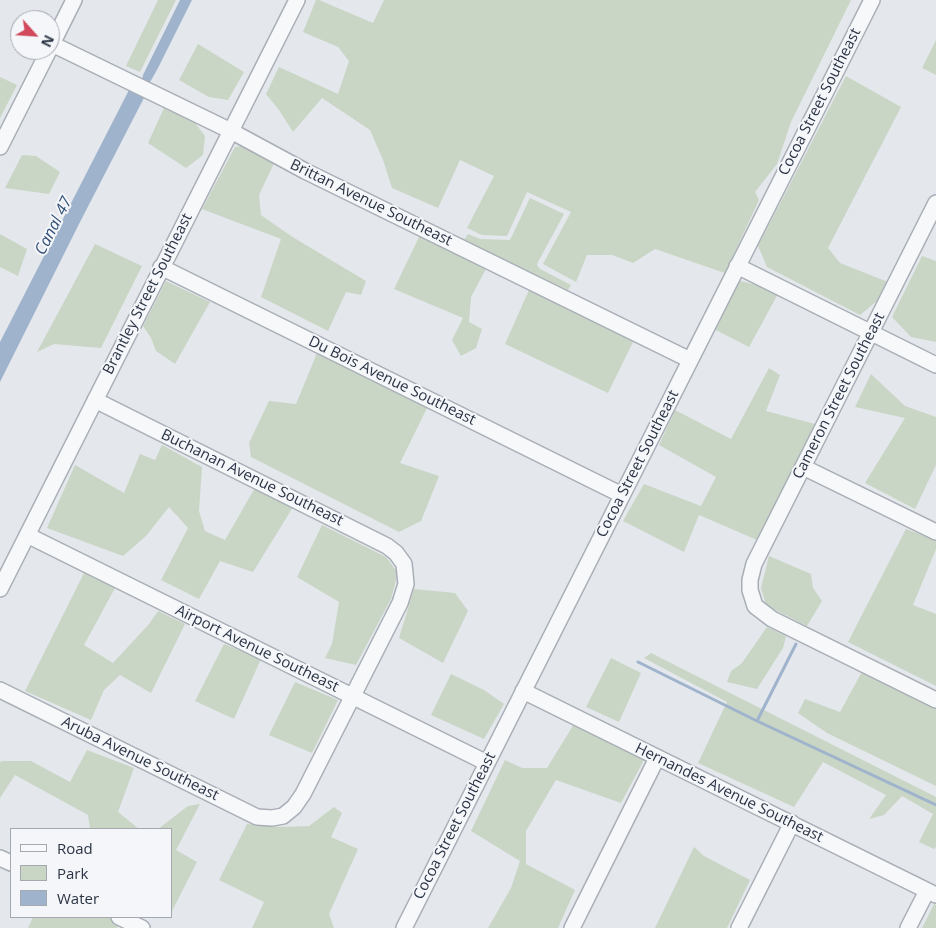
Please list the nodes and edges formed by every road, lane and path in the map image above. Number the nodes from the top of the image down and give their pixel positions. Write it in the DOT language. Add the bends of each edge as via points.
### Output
graph roads {
  1 [pos="74,0"];
  2 [pos="297,0"];
  3 [pos="872,0"];
  4 [pos="60,27"];
  5 [pos="60,52"];
  6 [pos="43,60"];
  7 [pos="231,131"];
  8 [pos="0,146"];
  9 [pos="936,203"];
  10 [pos="737,266"];
  11 [pos="162,267"];
  12 [pos="871,334"];
  13 [pos="690,360"];
  14 [pos="936,365"];
  15 [pos="95,400"];
  16 [pos="803,466"];
  17 [pos="622,495"];
  18 [pos="936,532"];
  19 [pos="27,535"];
  20 [pos="0,589"];
  21 [pos="0,690"];
  22 [pos="523,690"];
  23 [pos="352,696"];
  24 [pos="936,700"];
  25 [pos="657,758"];
  26 [pos="487,763"];
  27 [pos="792,823"];
  28 [pos="931,893"];
  29 [pos="121,918"];
  30 [pos="142,928"];
  31 [pos="404,928"];
  32 [pos="572,928"];
  33 [pos="739,928"];
  34 [pos="908,928"];
  1 -- 4 [label="street"];
  2 -- 7 [label="street, Brantley Street Southeast"];
  3 -- 10 [label="street, Cocoa Street Southeast"];
  5 -- 7 [label="street, Brittan Avenue Southeast"];
  6 -- 8 [label="street"];
  7 -- 11 [label="street, Brantley Street Southeast"];
  7 -- 13 [label="street, Brittan Avenue Southeast"];
  9 -- 12 [label="street, Cameron Street Southeast"];
  10 -- 12 [label="street"];
  10 -- 13 [label="street, Cocoa Street Southeast"];
  11 -- 15 [label="street, Brantley Street Southeast"];
  11 -- 17 [label="street, Du Bois Avenue Southeast"];
  12 -- 14 [label="street"];
  12 -- 16 [label="street, Cameron Street Southeast"];
  13 -- 17 [label="street, Cocoa Street Southeast"];
  15 -- 19 [label="street, Brantley Street Southeast"];
  15 -- 23 [label="street, Buchanan Avenue Southeast" via="388,546 396,553 404,564 406,584 400,603"];
  16 -- 18 [label="street"];
  16 -- 24 [label="street, Cameron Street Southeast" via="754,564 750,590 756,606 772,619"];
  17 -- 22 [label="street, Cocoa Street Southeast"];
  19 -- 20 [label="street, Brantley Street Southeast"];
  19 -- 23 [label="street, Airport Avenue Southeast"];
  21 -- 23 [label="street, Aruba Avenue Southeast" via="257,817 272,818 283,816 303,794"];
  22 -- 25 [label="street, Hernandes Avenue Southeast"];
  22 -- 26 [label="street, Cocoa Street Southeast"];
  23 -- 26 [label="street, Airport Avenue Southeast"];
  25 -- 27 [label="street, Hernandes Avenue Southeast"];
  25 -- 32 [label="street"];
  26 -- 31 [label="street, Cocoa Street Southeast"];
  27 -- 28 [label="street, Hernandes Avenue Southeast"];
  27 -- 33 [label="street"];
  28 -- 34 [label="street"];
  29 -- 30 [label="street"];
}
